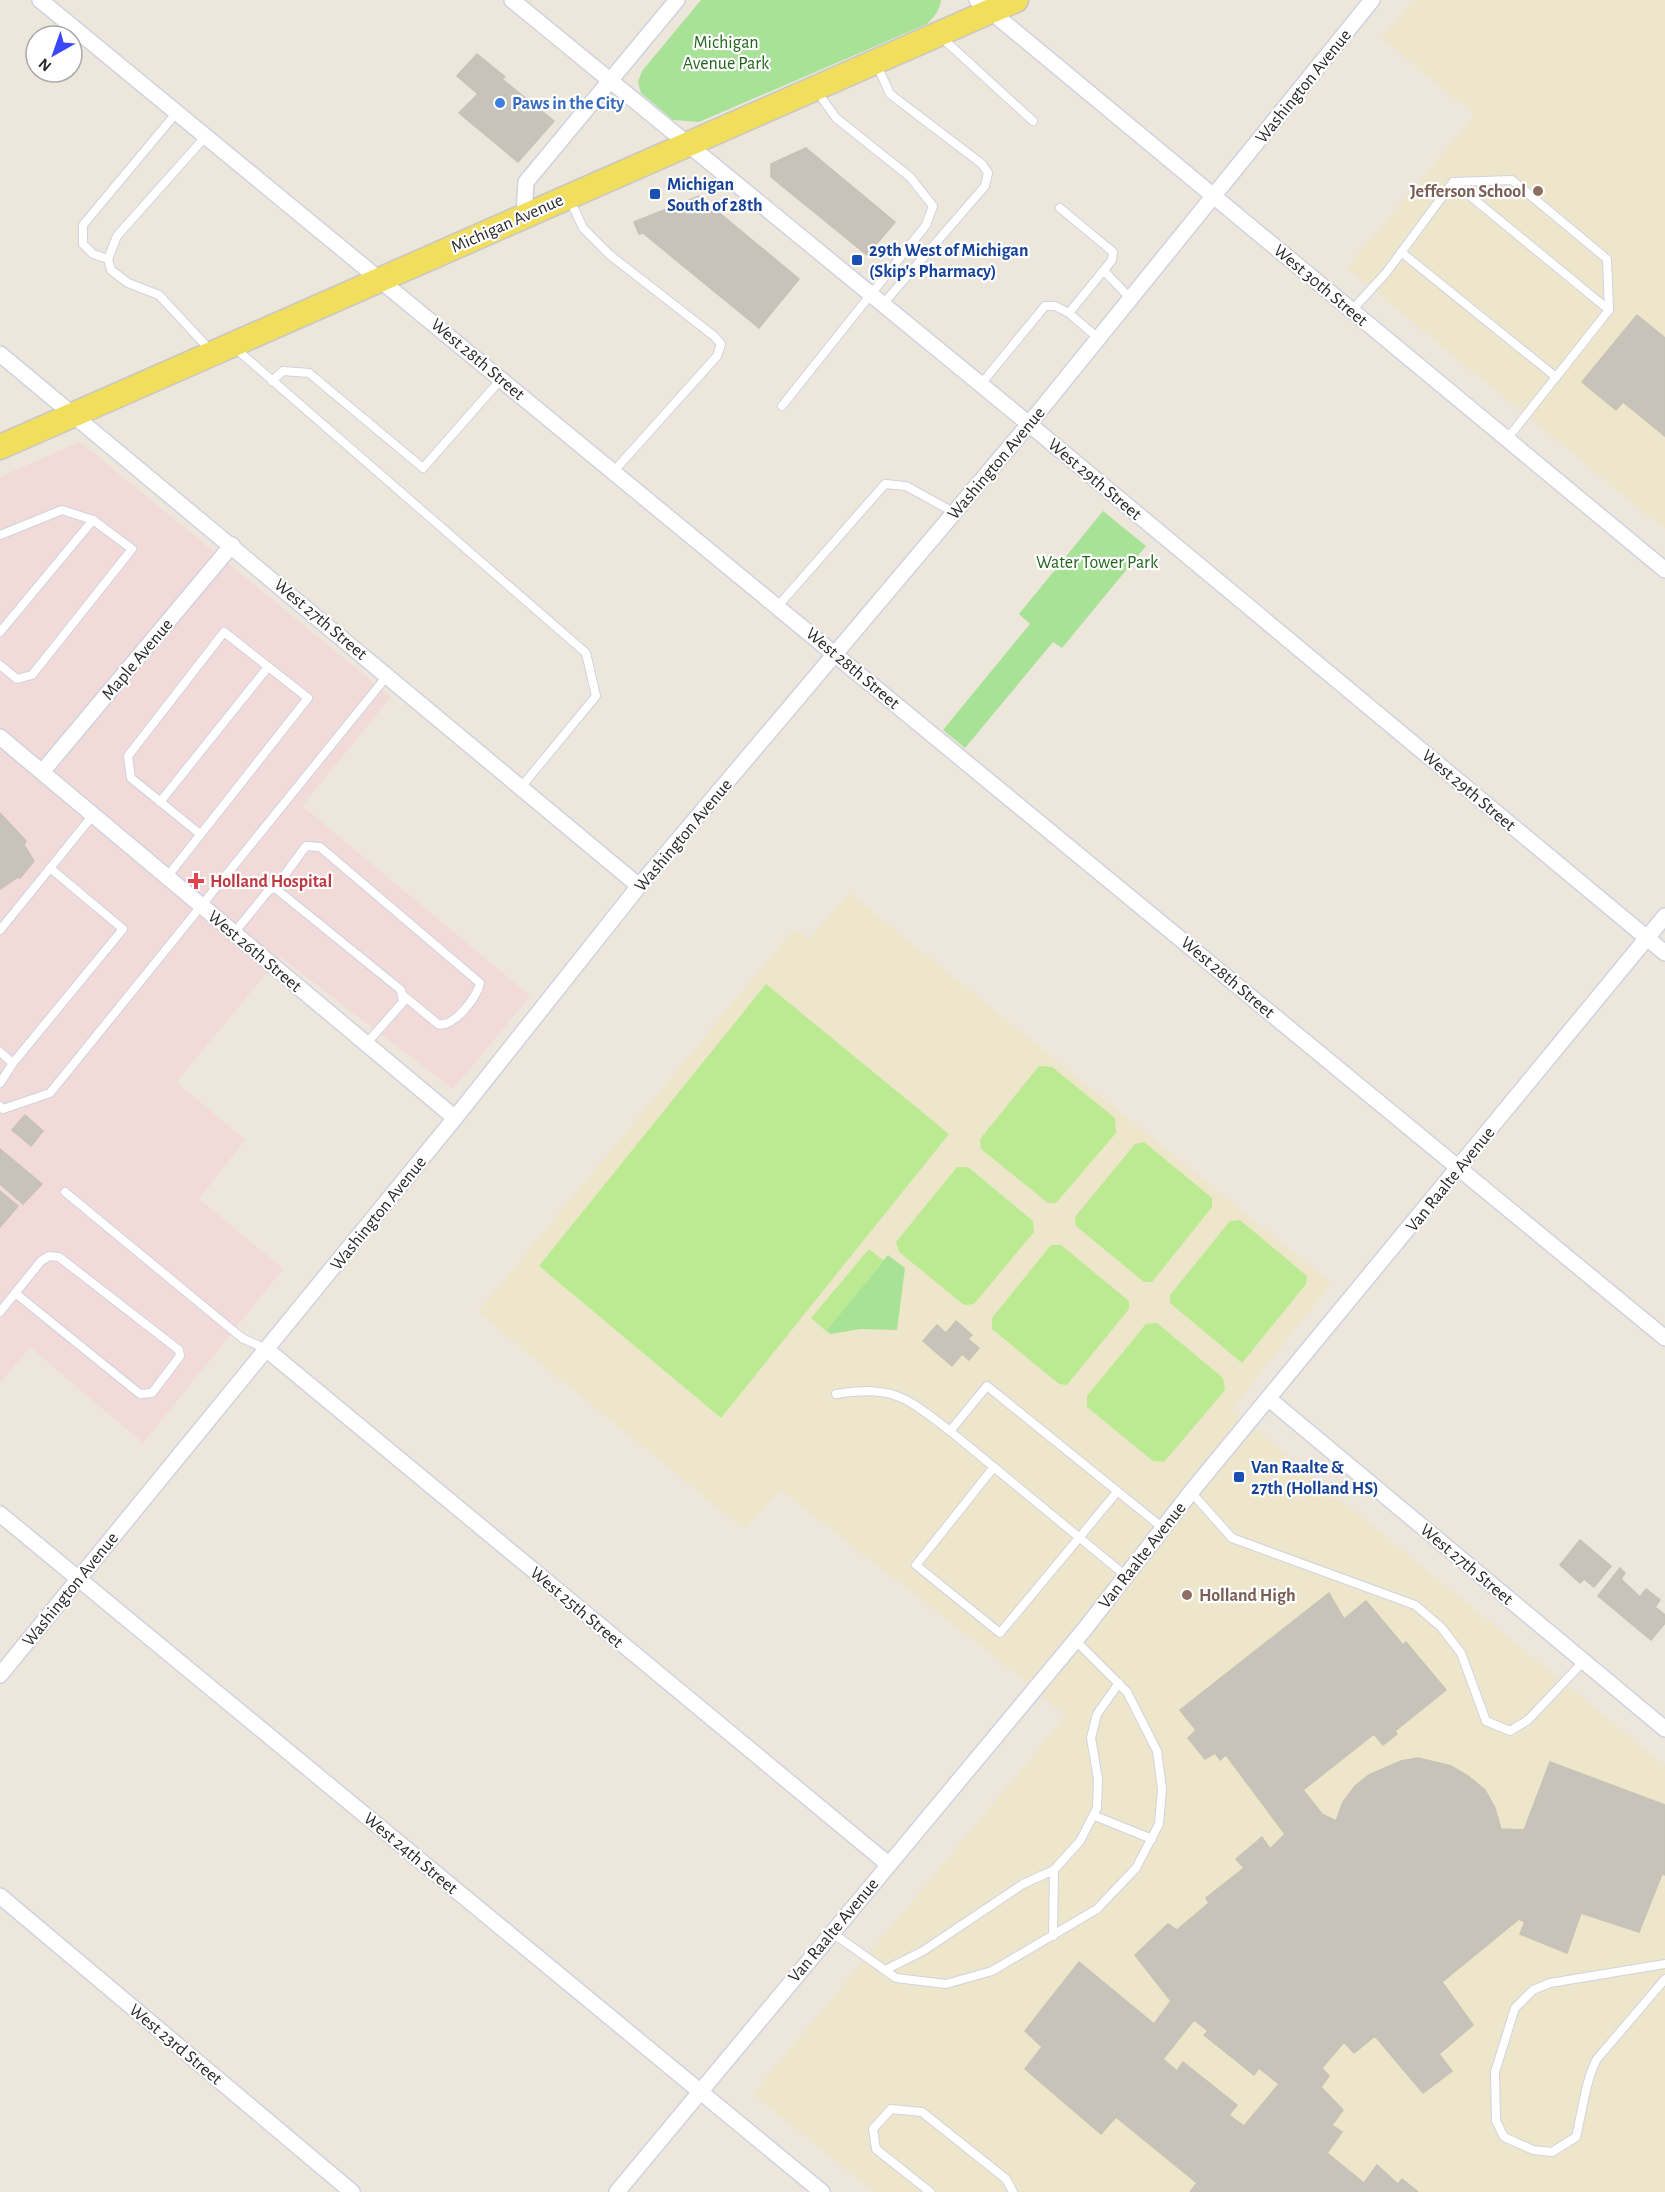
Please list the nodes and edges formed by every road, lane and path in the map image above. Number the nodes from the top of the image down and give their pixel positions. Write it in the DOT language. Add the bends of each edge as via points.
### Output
graph roads {
  1 [pos="40,0"];
  2 [pos="512,0"];
  3 [pos="677,0"];
  4 [pos="1016,0"];
  5 [pos="1372,0"];
  6 [pos="983,5"];
  7 [pos="937,34"];
  8 [pos="876,62"];
  9 [pos="611,81"];
  10 [pos="815,89"];
  11 [pos="177,112"];
  12 [pos="1033,121"];
  13 [pos="206,136"];
  14 [pos="690,146"];
  15 [pos="1453,182"];
  16 [pos="568,196"];
  17 [pos="1215,196"];
  18 [pos="1060,208"];
  19 [pos="524,214"];
  20 [pos="1401,252"];
  21 [pos="108,259"];
  22 [pos="1104,272"];
  23 [pos="381,279"];
  24 [pos="877,299"];
  25 [pos="1132,300"];
  26 [pos="1352,310"];
  27 [pos="1609,310"];
  28 [pos="1069,313"];
  29 [pos="1099,339"];
  30 [pos="223,351"];
  31 [pos="0,354"];
  32 [pos="1556,377"];
  33 [pos="502,378"];
  34 [pos="272,381"];
  35 [pos="981,384"];
  36 [pos="782,406"];
  37 [pos="75,416"];
  38 [pos="1029,424"];
  39 [pos="1507,439"];
  40 [pos="0,447"];
  41 [pos="614,471"];
  42 [pos="955,513"];
  43 [pos="93,520"];
  44 [pos="0,535"];
  45 [pos="232,545"];
  46 [pos="1665,570"];
  47 [pos="778,606"];
  48 [pos="0,632"];
  49 [pos="836,654"];
  50 [pos="0,665"];
  51 [pos="268,667"];
  52 [pos="388,675"];
  53 [pos="0,737"];
  54 [pos="42,772"];
  55 [pos="522,786"];
  56 [pos="160,802"];
  57 [pos="93,815"];
  58 [pos="200,834"];
  59 [pos="50,868"];
  60 [pos="167,877"];
  61 [pos="639,886"];
  62 [pos="274,888"];
  63 [pos="200,905"];
  64 [pos="1665,916"];
  65 [pos="0,930"];
  66 [pos="234,933"];
  67 [pos="1647,939"];
  68 [pos="1665,953"];
  69 [pos="404,996"];
  70 [pos="366,1044"];
  71 [pos="0,1052"];
  72 [pos="13,1063"];
  73 [pos="0,1083"];
  74 [pos="1,1109"];
  75 [pos="455,1118"];
  76 [pos="1459,1168"];
  77 [pos="64,1192"];
  78 [pos="15,1293"];
  79 [pos="0,1312"];
  80 [pos="1665,1338"];
  81 [pos="266,1349"];
  82 [pos="836,1394"];
  83 [pos="1269,1399"];
  84 [pos="950,1431"];
  85 [pos="994,1467"];
  86 [pos="1117,1492"];
  87 [pos="1191,1492"];
  88 [pos="0,1514"];
  89 [pos="1163,1528"];
  90 [pos="1080,1537"];
  91 [pos="1126,1576"];
  92 [pos="78,1579"];
  93 [pos="1075,1640"];
  94 [pos="1584,1661"];
  95 [pos="0,1675"];
  96 [pos="1119,1683"];
  97 [pos="1665,1729"];
  98 [pos="1095,1816"];
  99 [pos="1152,1839"];
  100 [pos="888,1864"];
  101 [pos="1054,1870"];
  102 [pos="0,1896"];
  103 [pos="831,1932"];
  104 [pos="1053,1936"];
  105 [pos="1665,1964"];
  106 [pos="885,1970"];
  107 [pos="1665,1979"];
  108 [pos="700,2092"];
  109 [pos="352,2192"];
  110 [pos="618,2192"];
  111 [pos="822,2192"];
  112 [pos="930,2192"];
  113 [pos="1012,2192"];
  1 -- 11 [label="street, West 28th Street"];
  2 -- 9 [label="street, West 29th Street"];
  3 -- 9 [label="street"];
  4 -- 6 [label="main road, Michigan Avenue"];
  5 -- 17 [label="street, Washington Avenue"];
  6 -- 7 [label="main road, Michigan Avenue"];
  6 -- 17 [label="street, West 30th Street"];
  7 -- 8 [label="main road, Michigan Avenue"];
  7 -- 12 [label="lane"];
  8 -- 10 [label="main road, Michigan Avenue"];
  8 -- 24 [label="lane" via="890,94 982,164 988,173 984,186"];
  9 -- 14 [label="street, West 29th Street"];
  9 -- 19 [label="street" via="526,182"];
  10 -- 14 [label="main road, Michigan Avenue"];
  10 -- 24 [label="lane" via="836,118 909,177 933,206 926,225"];
  11 -- 13 [label="street, West 28th Street"];
  11 -- 21 [label="lane" via="84,225 83,244 93,254"];
  13 -- 21 [label="lane" via="117,236"];
  13 -- 23 [label="street, West 28th Street"];
  14 -- 16 [label="main road, Michigan Avenue"];
  14 -- 24 [label="street, West 29th Street"];
  15 -- 20 [label="lane"];
  15 -- 27 [label="lane"];
  15 -- 27 [label="lane" via="1512,180 1607,259"];
  16 -- 19 [label="main road, Michigan Avenue"];
  16 -- 41 [label="lane" via="583,228 610,255 721,344 717,356"];
  17 -- 25 [label="street, Washington Avenue"];
  17 -- 26 [label="street, West 30th Street"];
  18 -- 22 [label="lane" via="1113,252"];
  19 -- 23 [label="main road, Michigan Avenue"];
  20 -- 26 [label="lane"];
  20 -- 32 [label="lane"];
  21 -- 30 [label="lane" via="111,270 128,283 159,295"];
  22 -- 25 [label="lane"];
  22 -- 28 [label="lane"];
  23 -- 30 [label="main road, Michigan Avenue"];
  23 -- 33 [label="street, West 28th Street"];
  24 -- 35 [label="street, West 29th Street"];
  24 -- 36 [label="lane"];
  25 -- 29 [label="street, Washington Avenue"];
  26 -- 39 [label="street, West 30th Street"];
  27 -- 32 [label="lane"];
  28 -- 29 [label="lane"];
  28 -- 35 [label="lane" via="1045,306"];
  29 -- 38 [label="street, Washington Avenue"];
  30 -- 34 [label="lane"];
  30 -- 37 [label="main road, Michigan Avenue"];
  31 -- 37 [label="street, West 27th Street"];
  32 -- 39 [label="lane"];
  33 -- 34 [label="lane" via="423,468 309,373 283,372"];
  33 -- 41 [label="street, West 28th Street"];
  34 -- 55 [label="lane" via="586,653 596,696"];
  35 -- 38 [label="street, West 29th Street"];
  37 -- 40 [label="main road, Michigan Avenue"];
  37 -- 45 [label="street, West 27th Street"];
  38 -- 42 [label="street, Washington Avenue"];
  38 -- 67 [label="street, West 29th Street"];
  39 -- 46 [label="street, West 30th Street"];
  41 -- 47 [label="street, West 28th Street"];
  42 -- 47 [label="lane" via="906,486 885,484"];
  42 -- 49 [label="street, Washington Avenue"];
  43 -- 44 [label="lane" via="62,510"];
  43 -- 48 [label="lane"];
  43 -- 50 [label="lane" via="132,549 32,675 17,679"];
  45 -- 52 [label="street, West 27th Street"];
  45 -- 54 [label="street, Maple Avenue"];
  47 -- 49 [label="street, West 28th Street"];
  49 -- 61 [label="street, Washington Avenue"];
  49 -- 76 [label="street, West 28th Street"];
  51 -- 56 [label="lane"];
  51 -- 56 [label="lane" via="224,632 128,756 131,778"];
  51 -- 58 [label="lane" via="308,698"];
  52 -- 55 [label="street, West 27th Street"];
  52 -- 63 [label="lane"];
  53 -- 54 [label="street, West 26th Street"];
  54 -- 57 [label="street, West 26th Street"];
  55 -- 61 [label="street, West 27th Street"];
  56 -- 58 [label="lane"];
  57 -- 59 [label="lane"];
  57 -- 60 [label="street, West 26th Street"];
  58 -- 60 [label="lane"];
  59 -- 65 [label="lane"];
  59 -- 72 [label="lane" via="123,929"];
  60 -- 63 [label="street, West 26th Street"];
  61 -- 75 [label="street, Washington Avenue"];
  62 -- 66 [label="lane"];
  62 -- 69 [label="lane"];
  62 -- 69 [label="lane" via="306,846 320,847 480,983 479,990 452,1023 445,1026"];
  63 -- 66 [label="street, West 26th Street"];
  63 -- 74 [label="lane" via="50,1093"];
  64 -- 67 [label="street, Van Raalte Avenue"];
  66 -- 70 [label="street, West 26th Street"];
  67 -- 68 [label="street, West 29th Street"];
  67 -- 76 [label="street, Van Raalte Avenue"];
  69 -- 70 [label="lane"];
  70 -- 75 [label="street, West 26th Street"];
  71 -- 72 [label="lane"];
  72 -- 73 [label="lane"];
  75 -- 81 [label="street, Washington Avenue"];
  76 -- 80 [label="street, West 28th Street"];
  76 -- 83 [label="street, Van Raalte Avenue"];
  77 -- 81 [label="lane" via="242,1338"];
  78 -- 78 [label="lane" via="40,1261 59,1257 179,1350 180,1356 152,1393 141,1394"];
  78 -- 79 [label="lane"];
  81 -- 92 [label="street, Washington Avenue"];
  81 -- 100 [label="street, West 25th Street"];
  82 -- 84 [label="lane" via="897,1394"];
  83 -- 87 [label="street, Van Raalte Avenue"];
  83 -- 94 [label="street, West 27th Street"];
  84 -- 85 [label="lane"];
  84 -- 86 [label="lane" via="987,1386"];
  85 -- 90 [label="lane"];
  85 -- 90 [label="lane" via="915,1565 1000,1633"];
  86 -- 89 [label="lane"];
  86 -- 90 [label="lane"];
  87 -- 89 [label="street, Van Raalte Avenue"];
  87 -- 94 [label="lane" via="1232,1538 1415,1605 1441,1627 1461,1653 1486,1721 1510,1731 1519,1726"];
  88 -- 92 [label="street, West 24th Street"];
  89 -- 91 [label="street, Van Raalte Avenue"];
  90 -- 91 [label="lane"];
  91 -- 93 [label="street, Van Raalte Avenue"];
  92 -- 95 [label="street, Washington Avenue"];
  92 -- 108 [label="street, West 24th Street"];
  93 -- 96 [label="lane"];
  93 -- 100 [label="street, Van Raalte Avenue"];
  94 -- 97 [label="street, West 27th Street"];
  96 -- 98 [label="lane" via="1097,1714 1091,1738 1098,1779"];
  96 -- 99 [label="lane" via="1156,1750 1162,1789 1159,1824"];
  98 -- 99 [label="lane"];
  98 -- 101 [label="lane" via="1080,1841"];
  99 -- 104 [label="lane" via="1136,1868 1097,1909"];
  100 -- 103 [label="street, Van Raalte Avenue"];
  101 -- 104 [label="lane"];
  101 -- 106 [label="lane" via="1023,1884 923,1951"];
  102 -- 109 [label="street, West 23rd Street"];
  103 -- 106 [label="lane"];
  103 -- 108 [label="street, Van Raalte Avenue"];
  104 -- 106 [label="lane" via="992,1971 946,1984 896,1978"];
  105 -- 107 [label="lane" via="1550,1983 1533,1990 1515,2008 1495,2072 1496,2121 1504,2137 1533,2150 1552,2152 1576,2137 1590,2071"];
  108 -- 110 [label="street, Van Raalte Avenue"];
  108 -- 111 [label="street, West 24th Street"];
  112 -- 113 [label="lane" via="876,2149 873,2129 891,2109 922,2112 1006,2179"];
}
